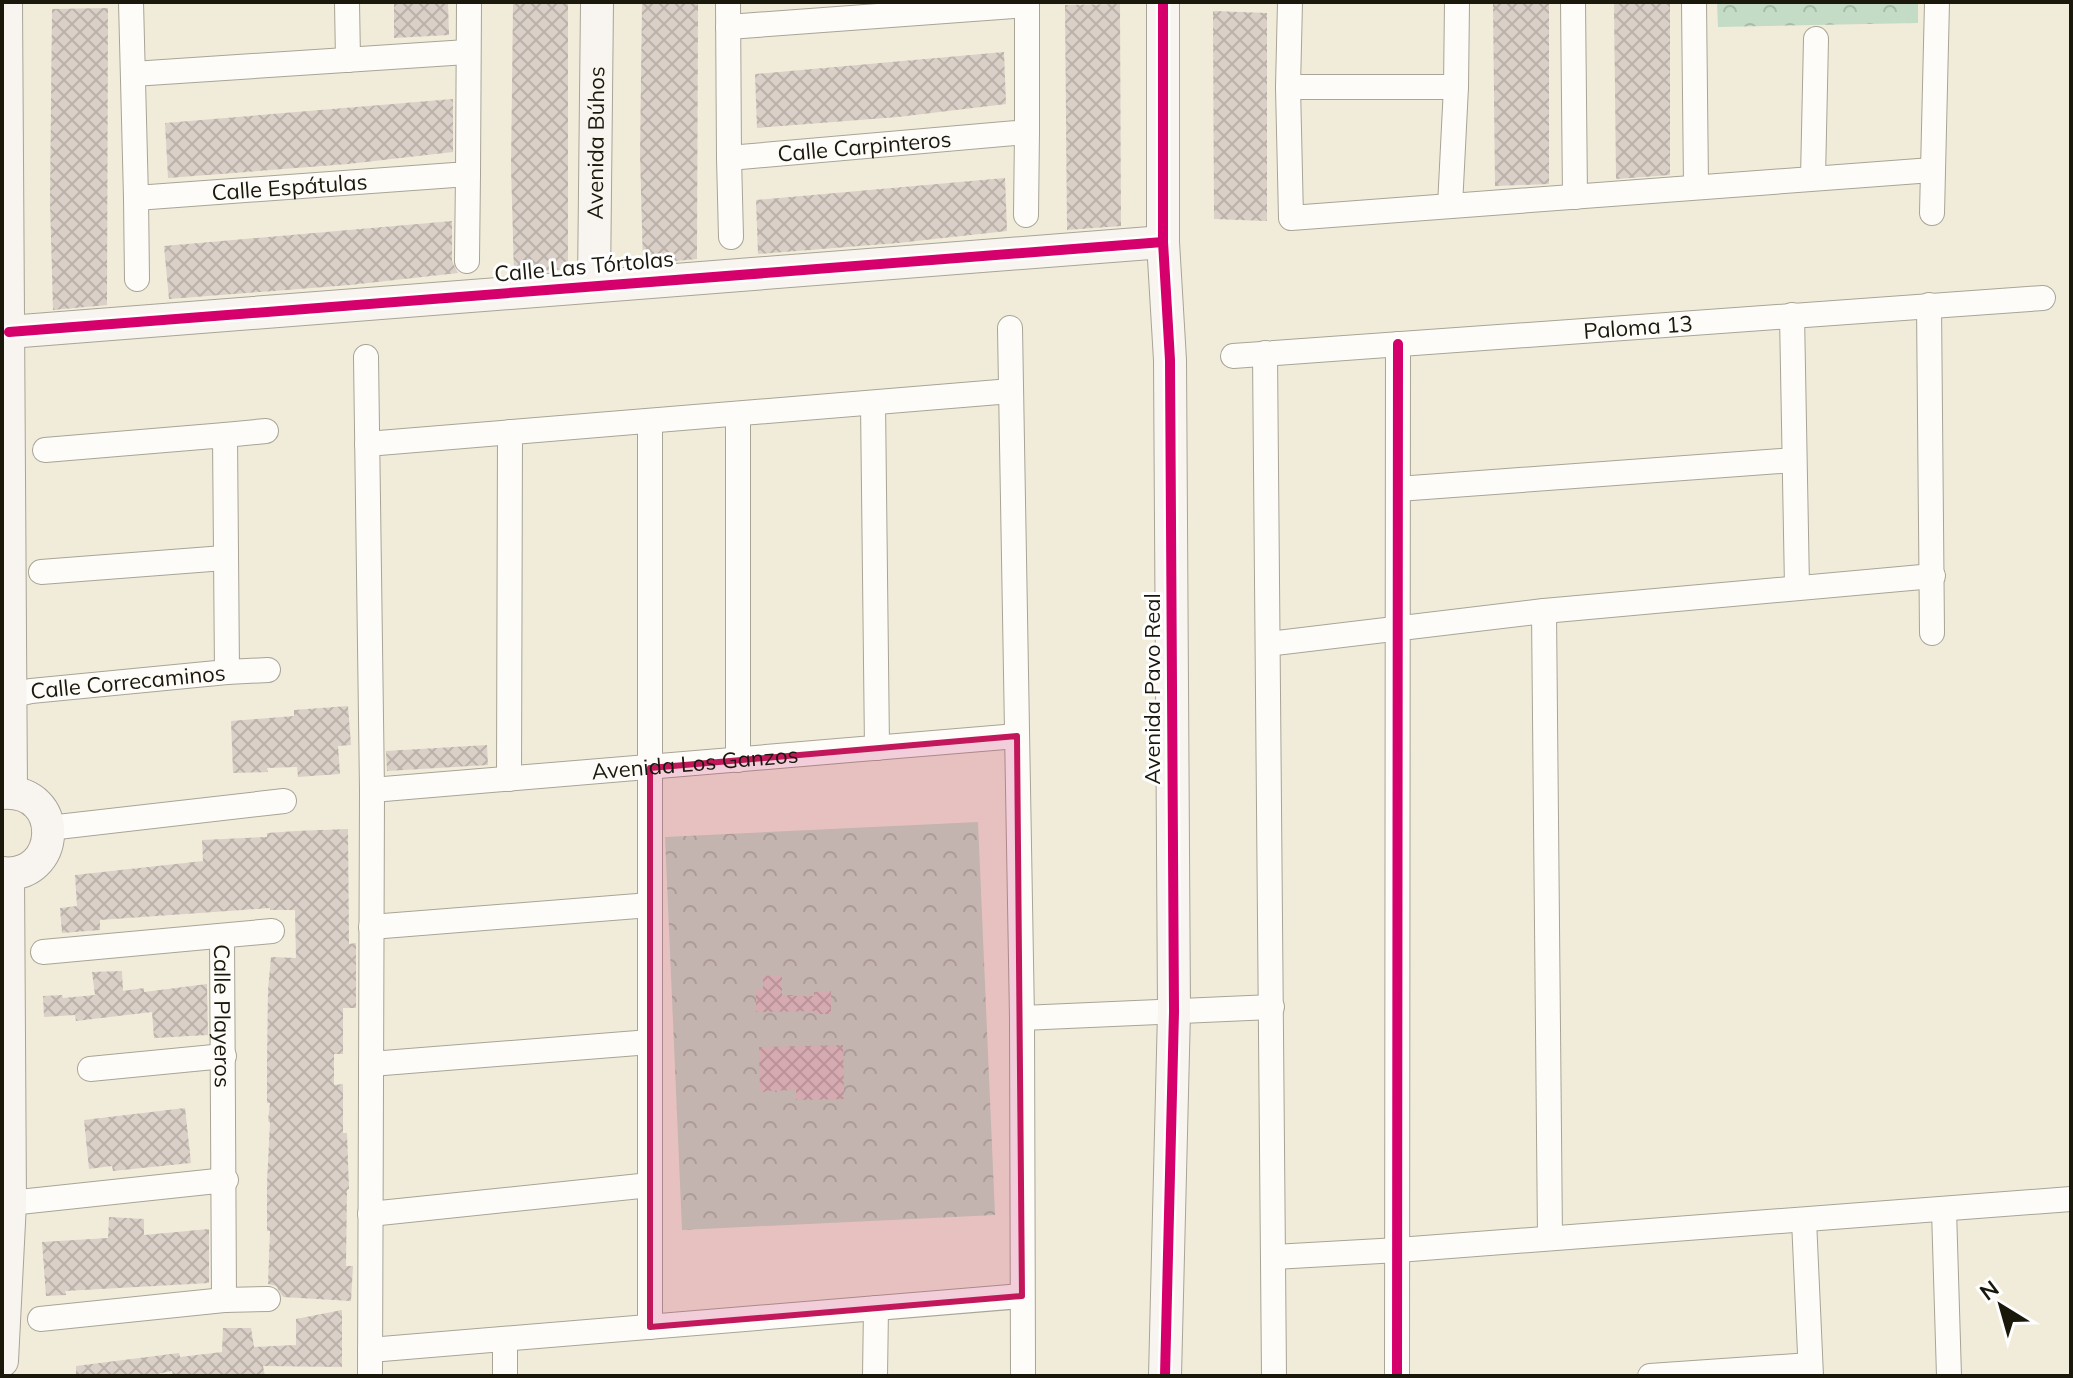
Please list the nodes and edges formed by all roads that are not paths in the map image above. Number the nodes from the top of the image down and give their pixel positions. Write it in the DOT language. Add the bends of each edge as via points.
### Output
graph roads {
  1 [pos="6,2"];
  2 [pos="131,2"];
  3 [pos="347,2"];
  4 [pos="469,2"];
  5 [pos="597,2"];
  6 [pos="728,2"];
  7 [pos="1163,2"];
  8 [pos="1290,2"];
  9 [pos="1457,2"];
  10 [pos="1573,2"];
  11 [pos="1694,2"];
  12 [pos="1937,2"];
  13 [pos="1027,3"];
  14 [pos="840,10"];
  15 [pos="728,27"];
  16 [pos="1816,39"];
  17 [pos="467,52"];
  18 [pos="348,60"];
  19 [pos="133,74"];
  20 [pos="1288,87"];
  21 [pos="1456,87"];
  22 [pos="1027,132"];
  23 [pos="729,158"];
  24 [pos="1932,170"];
  25 [pos="468,174"];
  26 [pos="1813,178"];
  27 [pos="1696,186"];
  28 [pos="1575,197"];
  29 [pos="136,198"];
  30 [pos="1450,206"];
  31 [pos="1932,213"];
  32 [pos="1026,215"];
  33 [pos="731,237"];
  34 [pos="1163,242"];
  35 [pos="467,261"];
  36 [pos="137,279"];
  37 [pos="594,285"];
  38 [pos="2043,298"];
  39 [pos="1929,305"];
  40 [pos="1792,315"];
  41 [pos="1010,328"];
  42 [pos="9,332"];
  43 [pos="1398,344"];
  44 [pos="1265,353"];
  45 [pos="1233,356"];
  46 [pos="366,357"];
  47 [pos="1011,391"];
  48 [pos="873,403"];
  49 [pos="738,414"];
  50 [pos="650,421"];
  51 [pos="266,431"];
  52 [pos="510,432"];
  53 [pos="225,435"];
  54 [pos="367,444"];
  55 [pos="45,450"];
  56 [pos="1794,460"];
  57 [pos="1398,489"];
  58 [pos="224,558"];
  59 [pos="41,572"];
  60 [pos="1933,576"];
  61 [pos="1797,587"];
  62 [pos="1544,611"];
  63 [pos="1398,628"];
  64 [pos="1932,633"];
  65 [pos="1268,644"];
  66 [pos="268,670"];
  67 [pos="227,672"];
  68 [pos="9,696"];
  69 [pos="1017,736"];
  70 [pos="877,748"];
  71 [pos="738,760"];
  72 [pos="650,768"];
  73 [pos="509,779"];
  74 [pos="372,790"];
  75 [pos="7,792"];
  76 [pos="284,801"];
  77 [pos="49,828"];
  78 [pos="5,874"];
  79 [pos="650,905"];
  80 [pos="371,927"];
  81 [pos="272,931"];
  82 [pos="222,936"];
  83 [pos="43,952"];
  84 [pos="1272,1007"];
  85 [pos="1174,1012"];
  86 [pos="1022,1018"];
  87 [pos="650,1042"];
  88 [pos="224,1056"];
  89 [pos="371,1064"];
  90 [pos="90,1069"];
  91 [pos="226,1180"];
  92 [pos="650,1185"];
  93 [pos="2071,1199"];
  94 [pos="10,1203"];
  95 [pos="1944,1210"];
  96 [pos="370,1214"];
  97 [pos="1804,1220"];
  98 [pos="1550,1238"];
  99 [pos="1398,1250"];
  100 [pos="1274,1257"];
  101 [pos="1022,1296"];
  102 [pos="268,1299"];
  103 [pos="224,1300"];
  104 [pos="876,1308"];
  105 [pos="40,1319"];
  106 [pos="650,1327"];
  107 [pos="505,1339"];
  108 [pos="370,1350"];
  109 [pos="2,1361"];
  110 [pos="1810,1371"];
  111 [pos="370,1376"];
  112 [pos="505,1376"];
  113 [pos="875,1376"];
  114 [pos="1023,1376"];
  115 [pos="1165,1376"];
  116 [pos="1274,1376"];
  117 [pos="1397,1376"];
  118 [pos="1650,1376"];
  119 [pos="1949,1376"];
  1 -- 42 [label="street"];
  2 -- 19 [label="street"];
  3 -- 18 [label="street"];
  4 -- 17 [label="street"];
  5 -- 37 [label="street, Avenida Búhos"];
  6 -- 15 [label="street"];
  7 -- 34 [label="street, Avenida Pavo Real"];
  8 -- 20 [label="street"];
  9 -- 21 [label="street"];
  10 -- 28 [label="street"];
  11 -- 27 [label="street"];
  12 -- 24 [label="street"];
  13 -- 14 [label="street"];
  13 -- 22 [label="street"];
  14 -- 15 [label="street"];
  15 -- 23 [label="street"];
  16 -- 26 [label="street"];
  17 -- 18 [label="street"];
  17 -- 25 [label="street"];
  18 -- 19 [label="street"];
  19 -- 29 [label="street"];
  20 -- 21 [label="street"];
  20 -- 30 [label="street" via="1291,218"];
  21 -- 30 [label="street"];
  22 -- 23 [label="street, Calle Carpinteros"];
  22 -- 32 [label="street"];
  23 -- 33 [label="street"];
  24 -- 26 [label="street"];
  24 -- 31 [label="street"];
  25 -- 29 [label="street, Calle Espátulas"];
  25 -- 35 [label="street"];
  26 -- 27 [label="street"];
  27 -- 28 [label="street"];
  28 -- 30 [label="street"];
  29 -- 36 [label="street"];
  34 -- 37 [label="street, Calle Las Tórtolas"];
  34 -- 85 [label="street, Avenida Pavo Real" via="1170,360"];
  37 -- 42 [label="street, Calle Las Tórtolas"];
  38 -- 39 [label="street, Paloma 13"];
  39 -- 40 [label="street, Paloma 13"];
  39 -- 60 [label="street"];
  40 -- 43 [label="street, Paloma 13"];
  40 -- 56 [label="street"];
  41 -- 47 [label="street"];
  42 -- 68 [label="street"];
  43 -- 44 [label="street, Paloma 13"];
  43 -- 57 [label="street"];
  44 -- 45 [label="street, Paloma 13"];
  44 -- 65 [label="street"];
  46 -- 54 [label="street"];
  47 -- 48 [label="street"];
  47 -- 69 [label="street"];
  48 -- 49 [label="street"];
  48 -- 70 [label="street"];
  49 -- 50 [label="street"];
  49 -- 71 [label="street"];
  50 -- 52 [label="street"];
  50 -- 72 [label="street"];
  51 -- 53 [label="street"];
  52 -- 54 [label="street"];
  52 -- 73 [label="street"];
  53 -- 55 [label="street"];
  53 -- 58 [label="street, Calle Correcaminos"];
  54 -- 74 [label="street"];
  56 -- 57 [label="street"];
  56 -- 61 [label="street"];
  57 -- 63 [label="street"];
  58 -- 59 [label="street"];
  58 -- 67 [label="street, Calle Correcaminos"];
  60 -- 61 [label="street"];
  60 -- 64 [label="street"];
  61 -- 62 [label="street"];
  62 -- 63 [label="street"];
  62 -- 98 [label="street"];
  63 -- 65 [label="street"];
  63 -- 99 [label="street"];
  65 -- 84 [label="street"];
  66 -- 67 [label="street"];
  67 -- 68 [label="street, Calle Correcaminos"];
  68 -- 75 [label="street"];
  69 -- 70 [label="street, Avenida Los Ganzos"];
  69 -- 86 [label="street"];
  70 -- 71 [label="street, Avenida Los Ganzos"];
  71 -- 72 [label="street, Avenida Los Ganzos"];
  72 -- 73 [label="street, Avenida Los Ganzos"];
  72 -- 79 [label="street"];
  73 -- 74 [label="street, Avenida Los Ganzos"];
  74 -- 80 [label="street"];
  75 -- 77 [label="street" via="32,800"];
  76 -- 77 [label="street"];
  77 -- 78 [label="street" via="43,855 34,865"];
  78 -- 94 [label="street"];
  79 -- 80 [label="street"];
  79 -- 87 [label="street"];
  80 -- 89 [label="street"];
  81 -- 82 [label="street"];
  82 -- 83 [label="street, Calle Playeros"];
  82 -- 88 [label="street, Calle Playeros"];
  84 -- 85 [label="street"];
  84 -- 100 [label="street"];
  85 -- 86 [label="street"];
  85 -- 115 [label="street, Avenida Pavo Real"];
  86 -- 101 [label="street"];
  87 -- 89 [label="street"];
  87 -- 92 [label="street"];
  88 -- 90 [label="street"];
  88 -- 91 [label="street, Calle Playeros"];
  89 -- 96 [label="street"];
  91 -- 94 [label="street"];
  91 -- 103 [label="street, Calle Playeros"];
  92 -- 96 [label="street"];
  92 -- 106 [label="street"];
  93 -- 95 [label="street"];
  94 -- 109 [label="street"];
  95 -- 97 [label="street"];
  95 -- 119 [label="street"];
  96 -- 108 [label="street"];
  97 -- 98 [label="street"];
  97 -- 110 [label="street"];
  98 -- 99 [label="street"];
  99 -- 100 [label="street"];
  99 -- 117 [label="street"];
  100 -- 116 [label="street"];
  101 -- 104 [label="street"];
  101 -- 114 [label="street"];
  102 -- 103 [label="street"];
  103 -- 105 [label="street"];
  104 -- 106 [label="street"];
  104 -- 113 [label="street"];
  106 -- 107 [label="street"];
  107 -- 108 [label="street"];
  107 -- 112 [label="street"];
  108 -- 111 [label="street"];
  110 -- 118 [label="street"];
}
